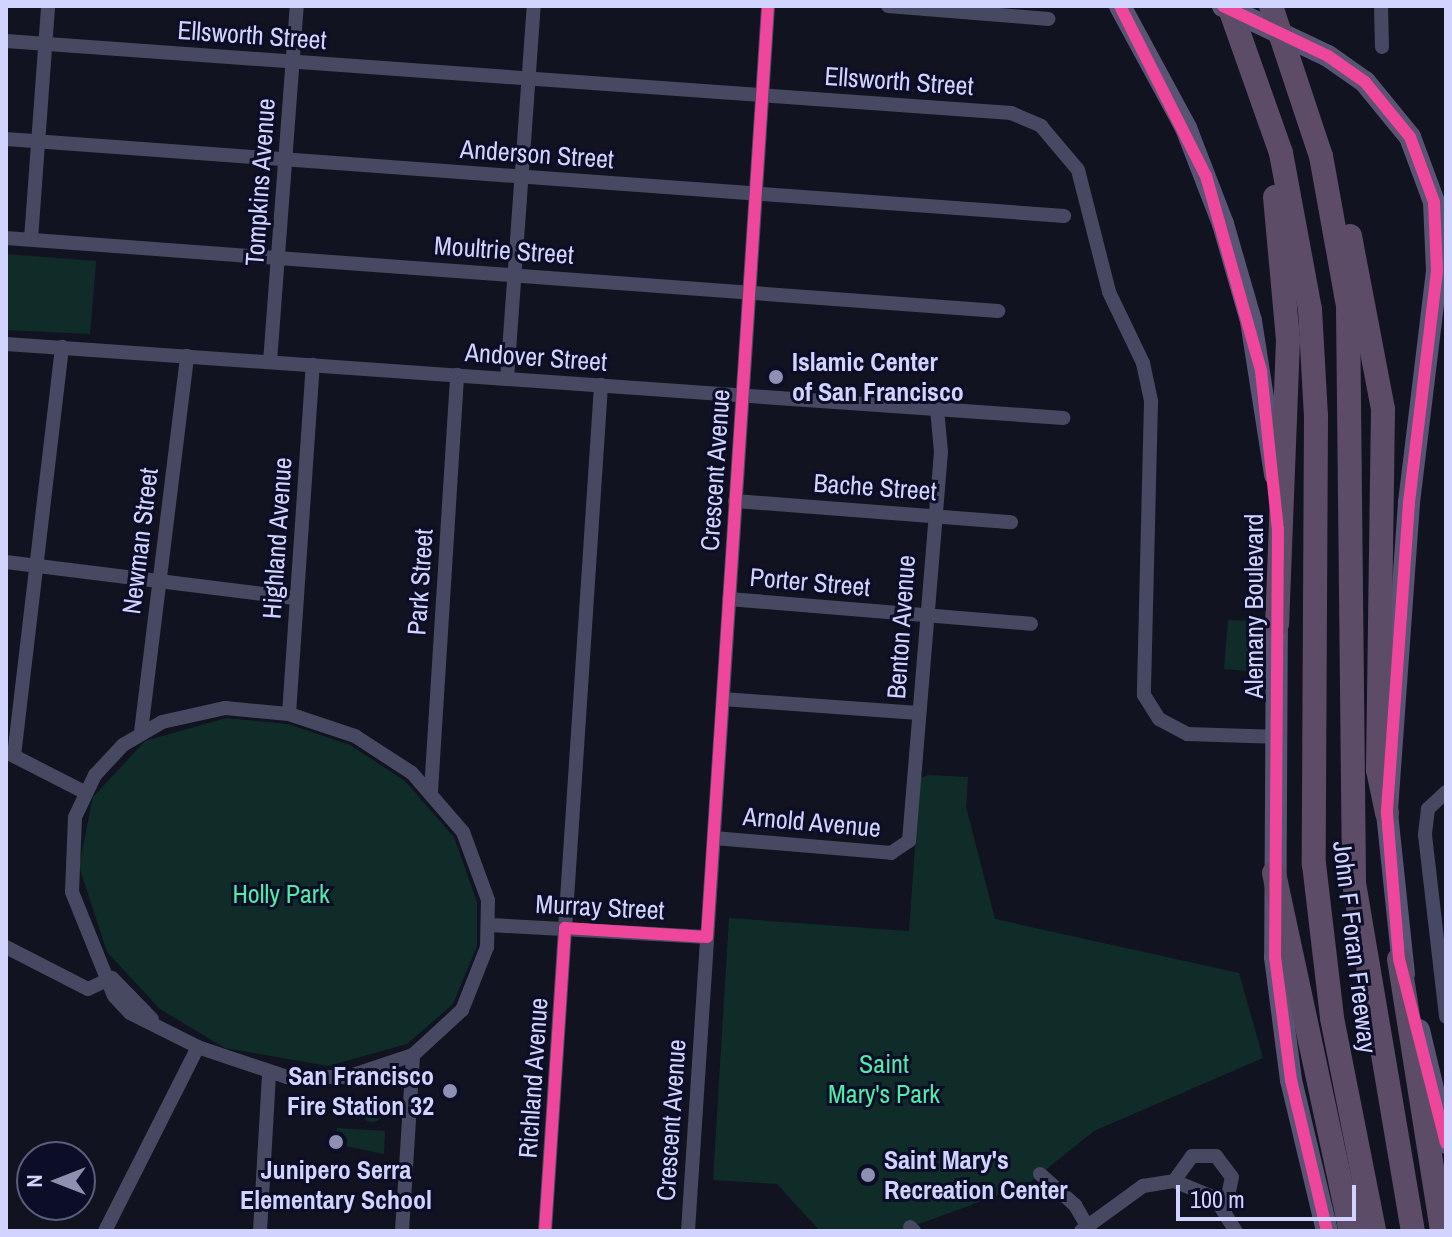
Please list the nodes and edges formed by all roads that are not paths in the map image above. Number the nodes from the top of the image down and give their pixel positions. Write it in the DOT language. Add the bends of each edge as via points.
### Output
graph roads {
  1 [pos="48,6"];
  2 [pos="297,6"];
  3 [pos="534,6"];
  4 [pos="768,6"];
  5 [pos="888,6"];
  6 [pos="1120,6"];
  7 [pos="1223,6"];
  8 [pos="1271,6"];
  9 [pos="1381,6"];
  10 [pos="1233,17"];
  11 [pos="1048,19"];
  12 [pos="6,41"];
  13 [pos="45,44"];
  14 [pos="1382,47"];
  15 [pos="293,62"];
  16 [pos="529,79"];
  17 [pos="762,95"];
  18 [pos="1314,132"];
  19 [pos="6,139"];
  20 [pos="38,142"];
  21 [pos="285,161"];
  22 [pos="522,177"];
  23 [pos="755,194"];
  24 [pos="1064,216"];
  25 [pos="6,238"];
  26 [pos="31,239"];
  27 [pos="278,259"];
  28 [pos="515,275"];
  29 [pos="749,292"];
  30 [pos="998,311"];
  31 [pos="6,344"];
  32 [pos="62,347"];
  33 [pos="187,356"];
  34 [pos="270,362"];
  35 [pos="313,365"];
  36 [pos="457,375"];
  37 [pos="507,379"];
  38 [pos="601,385"];
  39 [pos="742,395"];
  40 [pos="937,409"];
  41 [pos="1063,418"];
  42 [pos="735,501"];
  43 [pos="933,515"];
  44 [pos="1011,522"];
  45 [pos="6,562"];
  46 [pos="36,566"];
  47 [pos="159,581"];
  48 [pos="297,598"];
  49 [pos="729,599"];
  50 [pos="925,615"];
  51 [pos="1031,624"];
  52 [pos="1277,624"];
  53 [pos="723,699"];
  54 [pos="919,713"];
  55 [pos="289,714"];
  56 [pos="141,732"];
  57 [pos="1276,737"];
  58 [pos="10,754"];
  59 [pos="431,791"];
  60 [pos="84,792"];
  61 [pos="1446,792"];
  62 [pos="1387,813"];
  63 [pos="714,838"];
  64 [pos="906,848"];
  65 [pos="1274,873"];
  66 [pos="490,925"];
  67 [pos="565,928"];
  68 [pos="1439,933"];
  69 [pos="707,937"];
  70 [pos="6,947"];
  71 [pos="1399,959"];
  72 [pos="112,978"];
  73 [pos="1446,1017"];
  74 [pos="198,1047"];
  75 [pos="413,1055"];
  76 [pos="269,1073"];
  77 [pos="1446,1143"];
  78 [pos="1040,1174"];
  79 [pos="1174,1181"];
  80 [pos="1225,1209"];
  81 [pos="1087,1230"];
  82 [pos="105,1231"];
  83 [pos="260,1231"];
  84 [pos="402,1231"];
  85 [pos="545,1231"];
  86 [pos="688,1231"];
  87 [pos="1236,1231"];
  88 [pos="1327,1231"];
  89 [pos="1351,1231"];
  90 [pos="1374,1231"];
  91 [pos="1413,1231"];
  92 [pos="1442,1231"];
  1 -- 13 [label="street"];
  2 -- 15 [label="street, Tompkins Avenue"];
  3 -- 16 [label="street"];
  4 -- 17 [label="street, Crescent Avenue"];
  5 -- 11 [label="street"];
  6 -- 52 [label="main road, Alemany Boulevard" via="1206,176 1251,321 1275,477"];
  7 -- 62 [label="main road" via="1319,51 1365,82 1420,157 1439,249 1410,491"];
  8 -- 18 [label="highway, John F Foran Freeway"];
  9 -- 14 [label="street"];
  10 -- 52 [label="highway" via="1278,213 1288,299"];
  10 -- 90 [label="highway, John F Foran Freeway" via="1281,153 1310,309 1314,864 1332,1018"];
  12 -- 13 [label="street, Ellsworth Street"];
  13 -- 15 [label="street, Ellsworth Street"];
  13 -- 20 [label="street"];
  15 -- 16 [label="street, Ellsworth Street"];
  15 -- 21 [label="street, Tompkins Avenue"];
  16 -- 17 [label="street, Ellsworth Street"];
  16 -- 22 [label="street"];
  17 -- 23 [label="street, Crescent Avenue"];
  17 -- 57 [label="street, Ellsworth Street" via="1011,113 1060,141 1078,170 1109,292 1143,363 1152,416 1144,695 1159,719 1187,734"];
  18 -- 62 [label="highway" via="1362,272 1383,409 1378,770"];
  18 -- 91 [label="highway, John F Foran Freeway" via="1341,255 1353,357 1356,908"];
  19 -- 20 [label="street, Anderson Street"];
  20 -- 21 [label="street, Anderson Street"];
  20 -- 26 [label="street"];
  21 -- 22 [label="street, Anderson Street"];
  21 -- 27 [label="street, Tompkins Avenue"];
  22 -- 23 [label="street, Anderson Street"];
  22 -- 28 [label="street"];
  23 -- 24 [label="street, Anderson Street"];
  23 -- 29 [label="street, Crescent Avenue"];
  25 -- 26 [label="street, Moultrie Street"];
  26 -- 27 [label="street, Moultrie Street"];
  27 -- 28 [label="street, Moultrie Street"];
  27 -- 34 [label="street, Tompkins Avenue"];
  28 -- 29 [label="street, Moultrie Street"];
  28 -- 37 [label="street"];
  29 -- 30 [label="street, Moultrie Street"];
  29 -- 39 [label="street, Crescent Avenue"];
  31 -- 32 [label="street, Andover Street"];
  32 -- 33 [label="street, Andover Street"];
  32 -- 46 [label="street"];
  33 -- 34 [label="street, Andover Street"];
  33 -- 47 [label="street, Newman Street"];
  34 -- 35 [label="street, Andover Street"];
  35 -- 36 [label="street, Andover Street"];
  35 -- 48 [label="street, Highland Avenue"];
  36 -- 37 [label="street, Andover Street"];
  36 -- 59 [label="street, Park Street"];
  37 -- 38 [label="street, Andover Street"];
  38 -- 39 [label="street, Andover Street"];
  38 -- 67 [label="street, Richland Avenue"];
  39 -- 40 [label="street, Andover Street"];
  39 -- 42 [label="street, Crescent Avenue"];
  40 -- 41 [label="street, Andover Street"];
  40 -- 43 [label="street, Benton Avenue" via="941,452"];
  42 -- 43 [label="street, Bache Street"];
  42 -- 49 [label="street, Crescent Avenue"];
  43 -- 44 [label="street, Bache Street"];
  43 -- 50 [label="street, Benton Avenue"];
  45 -- 46 [label="street"];
  46 -- 47 [label="street"];
  46 -- 58 [label="street"];
  47 -- 48 [label="street"];
  47 -- 56 [label="street, Newman Street"];
  48 -- 55 [label="street, Highland Avenue"];
  49 -- 50 [label="street, Porter Street"];
  49 -- 53 [label="street, Crescent Avenue"];
  50 -- 51 [label="street, Porter Street"];
  50 -- 54 [label="street, Benton Avenue"];
  52 -- 57 [label="main road, Alemany Boulevard"];
  53 -- 54 [label="street"];
  53 -- 63 [label="street, Crescent Avenue"];
  54 -- 64 [label="street, Benton Avenue"];
  55 -- 56 [label="street" via="225,708"];
  55 -- 59 [label="street" via="355,736"];
  56 -- 60 [label="street" via="108,759"];
  57 -- 65 [label="main road, Alemany Boulevard"];
  58 -- 60 [label="street"];
  59 -- 66 [label="street" via="474,854"];
  60 -- 72 [label="street" via="70,841 72,892"];
  61 -- 68 [label="street" via="1434,800 1426,822"];
  62 -- 71 [label="main road"];
  63 -- 64 [label="street, Arnold Avenue" via="891,853"];
  63 -- 69 [label="street, Crescent Avenue"];
  65 -- 88 [label="main road, Alemany Boulevard" via="1284,1040"];
  65 -- 89 [label="highway"];
  66 -- 67 [label="street, Murray Street"];
  66 -- 75 [label="street" via="473,990 448,1026"];
  67 -- 69 [label="street, Murray Street"];
  67 -- 85 [label="street, Richland Avenue"];
  68 -- 73 [label="street"];
  69 -- 86 [label="street, Crescent Avenue"];
  70 -- 72 [label="street" via="88,989"];
  71 -- 77 [label="main road"];
  71 -- 92 [label="highway"];
  72 -- 74 [label="street" via="152,1019"];
  74 -- 76 [label="street"];
  74 -- 82 [label="street"];
  75 -- 76 [label="street" via="347,1077"];
  75 -- 84 [label="street"];
  76 -- 83 [label="street"];
  78 -- 81 [label="street"];
  79 -- 80 [label="street" via="1202,1190"];
  79 -- 80 [label="street" via="1192,1156 1216,1156 1232,1177"];
  79 -- 81 [label="street" via="1143,1186"];
  80 -- 87 [label="street"];
}
